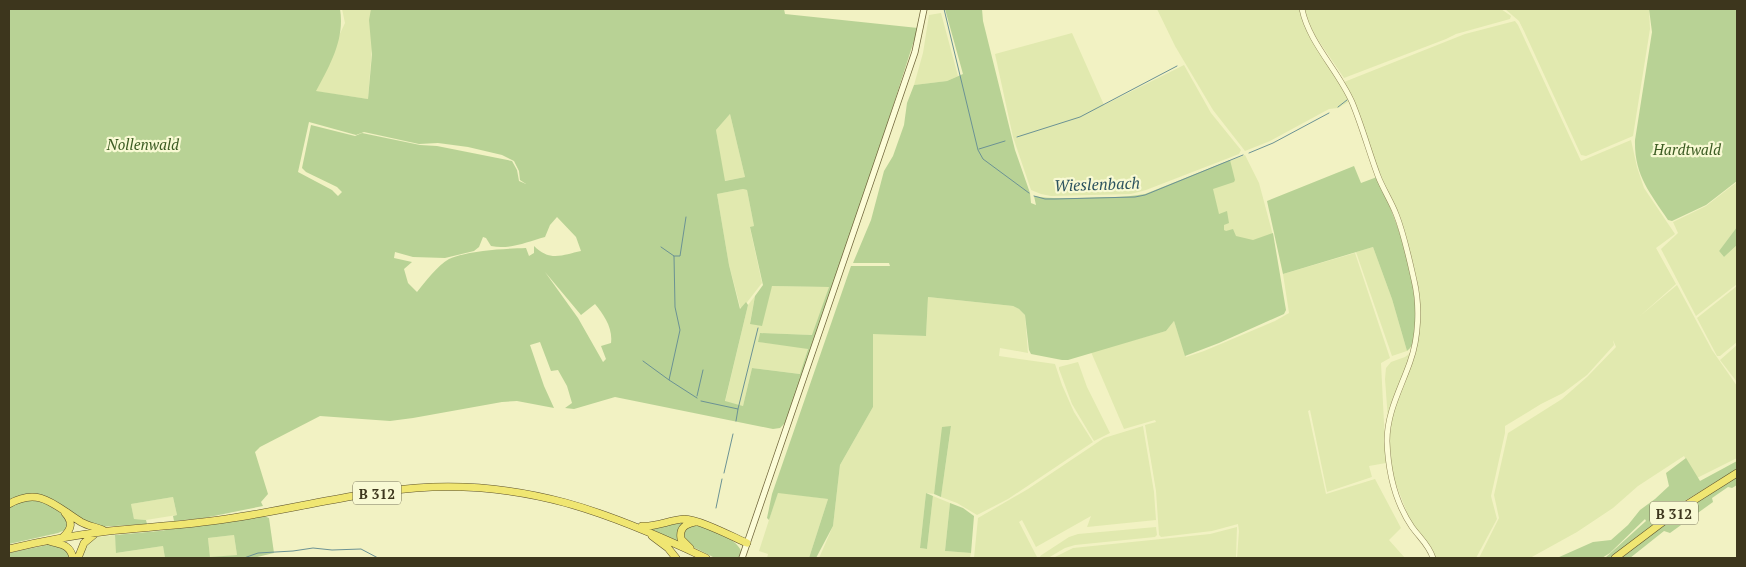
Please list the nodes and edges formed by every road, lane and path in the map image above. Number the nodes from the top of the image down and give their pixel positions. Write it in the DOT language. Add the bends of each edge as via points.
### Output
graph roads {
  1 [pos="924,9"];
  2 [pos="1302,9"];
  3 [pos="1737,473"];
  4 [pos="9,504"];
  5 [pos="58,506"];
  6 [pos="696,522"];
  7 [pos="639,527"];
  8 [pos="108,531"];
  9 [pos="97,532"];
  10 [pos="64,537"];
  11 [pos="48,540"];
  12 [pos="747,543"];
  13 [pos="9,549"];
  14 [pos="698,555"];
  15 [pos="73,558"];
  16 [pos="78,558"];
  17 [pos="676,558"];
  18 [pos="706,558"];
  19 [pos="742,558"];
  20 [pos="1433,558"];
  21 [pos="1615,558"];
  1 -- 12 [label="main road" via="915,52"];
  2 -- 20 [label="street" via="1308,28 1352,102 1399,223 1415,281 1418,305 1416,342 1393,405 1387,440 1393,485 1404,512"];
  3 -- 21 [label="highway, B 312" via="1687,504"];
  4 -- 5 [label="highway" via="34,497"];
  5 -- 8 [label="highway" via="87,525"];
  5 -- 10 [label="highway" via="71,525"];
  6 -- 7 [label="highway" via="683,519"];
  6 -- 12 [label="highway"];
  6 -- 14 [label="highway" via="686,525 680,535 683,543"];
  7 -- 8 [label="highway, B 312" via="579,506 537,496 441,487 377,493 216,521"];
  7 -- 14 [label="highway, B 312"];
  7 -- 17 [label="highway" via="668,548"];
  8 -- 9 [label="highway, B 312"];
  9 -- 10 [label="highway, B 312"];
  9 -- 16 [label="highway" via="84,543"];
  10 -- 11 [label="highway, B 312"];
  11 -- 13 [label="highway, B 312"];
  11 -- 15 [label="highway" via="65,545"];
  12 -- 19 [label="main road"];
  14 -- 18 [label="highway, B 312"];
}
